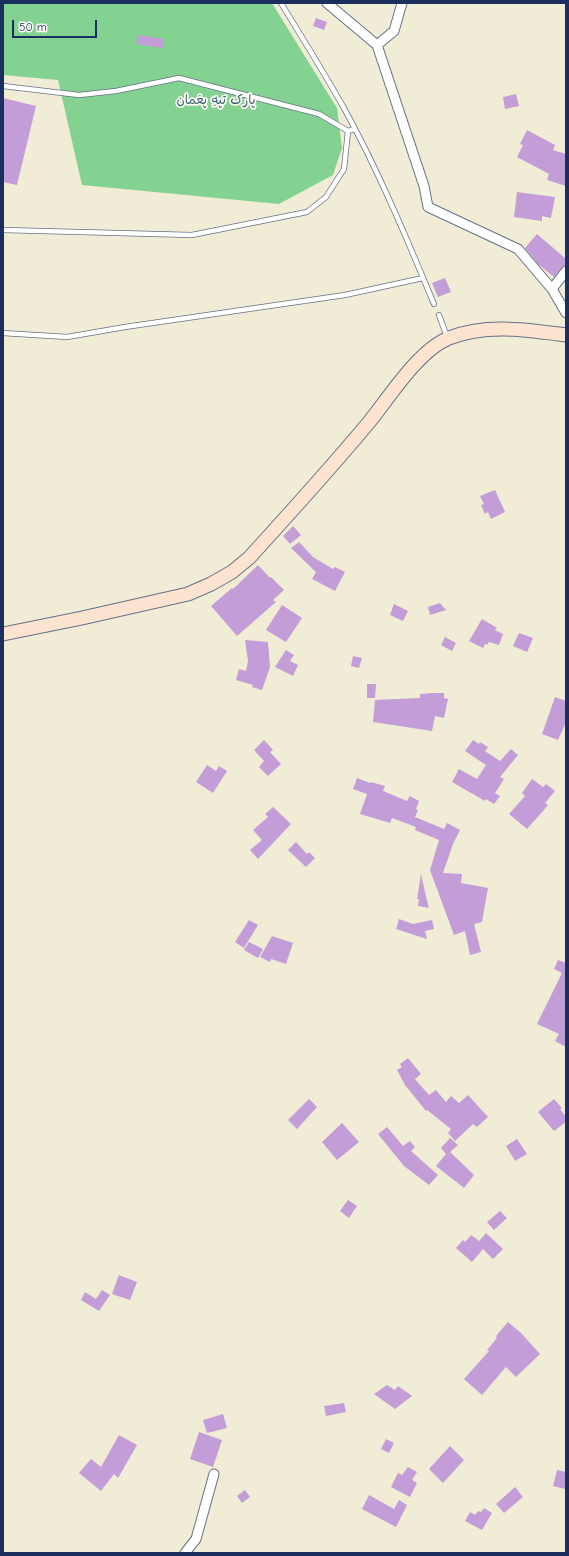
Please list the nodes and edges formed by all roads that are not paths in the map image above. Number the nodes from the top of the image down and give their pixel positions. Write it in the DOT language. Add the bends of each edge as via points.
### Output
graph roads {
  1 [pos="281,3"];
  2 [pos="327,3"];
  3 [pos="402,3"];
  4 [pos="377,45"];
  5 [pos="3,86"];
  6 [pos="354,130"];
  7 [pos="348,131"];
  8 [pos="3,230"];
  9 [pos="566,271"];
  10 [pos="423,278"];
  11 [pos="552,289"];
  12 [pos="434,304"];
  13 [pos="566,313"];
  14 [pos="439,315"];
  15 [pos="3,333"];
  16 [pos="566,335"];
  17 [pos="448,339"];
  18 [pos="3,634"];
  19 [pos="214,1474"];
  20 [pos="185,1553"];
  1 -- 6 [label="lane" via="345,110"];
  2 -- 4 [label="street"];
  3 -- 4 [label="street" via="394,31"];
  4 -- 11 [label="street" via="424,186 428,207 518,249"];
  5 -- 7 [label="lane" via="79,95 116,91 179,78 319,114"];
  6 -- 7 [label="lane"];
  6 -- 10 [label="lane"];
  7 -- 8 [label="lane" via="344,169 326,197 307,212 192,235"];
  9 -- 11 [label="street"];
  10 -- 12 [label="lane"];
  10 -- 15 [label="lane" via="345,295 67,337"];
  11 -- 13 [label="street"];
  14 -- 17 [label="lane"];
  16 -- 17 [label="main road" via="486,330 460,334"];
  17 -- 18 [label="main road" via="438,344 418,362 300,501 249,558 232,572 188,594"];
  19 -- 20 [label="street" via="196,1540"];
}
